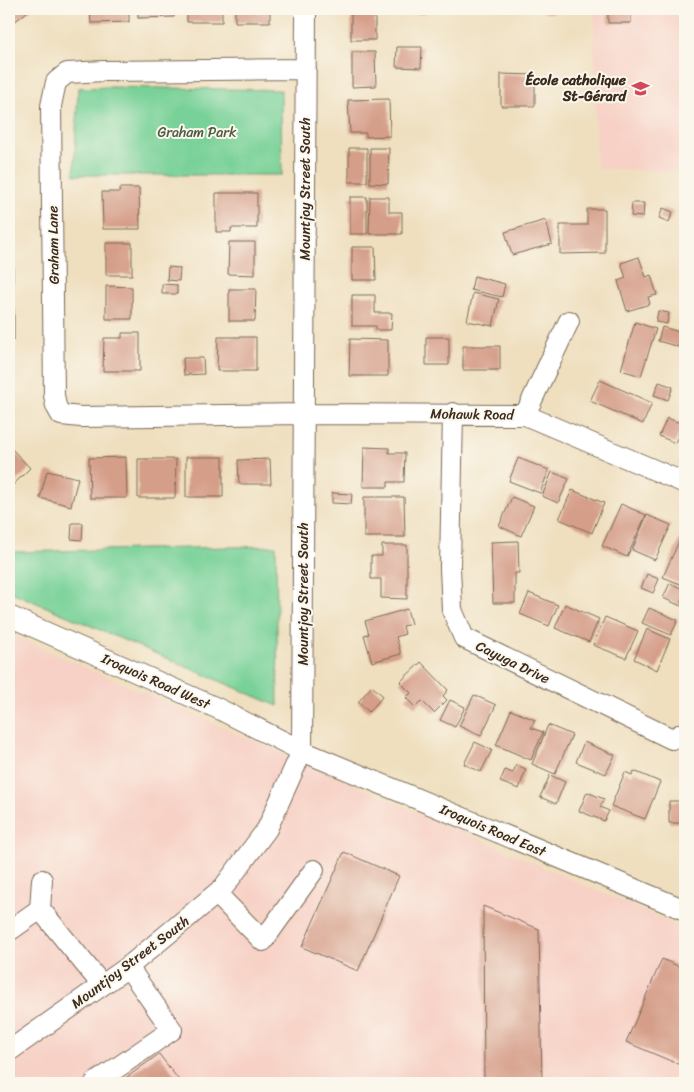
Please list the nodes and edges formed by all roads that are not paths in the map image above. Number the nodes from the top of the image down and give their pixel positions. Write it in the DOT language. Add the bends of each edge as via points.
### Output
graph roads {
  1 [pos="306,9"];
  2 [pos="306,69"];
  3 [pos="569,321"];
  4 [pos="453,413"];
  5 [pos="304,414"];
  6 [pos="525,415"];
  7 [pos="685,483"];
  8 [pos="9,616"];
  9 [pos="685,732"];
  10 [pos="302,751"];
  11 [pos="314,870"];
  12 [pos="42,880"];
  13 [pos="217,894"];
  14 [pos="40,909"];
  15 [pos="685,910"];
  16 [pos="9,931"];
  17 [pos="128,967"];
  18 [pos="102,985"];
  19 [pos="9,1051"];
  20 [pos="95,1083"];
  1 -- 2 [label="street, Mountjoy Street South"];
  2 -- 5 [label="street, Mountjoy Street South"];
  2 -- 5 [label="street, Graham Lane" via="67,73 56,82 52,106 54,395 61,415"];
  3 -- 6 [label="street"];
  4 -- 5 [label="street, Mohawk Road"];
  4 -- 6 [label="street, Mohawk Road"];
  4 -- 9 [label="street, Cayuga Drive" via="452,610 464,638 672,739"];
  5 -- 10 [label="street, Mountjoy Street South"];
  6 -- 7 [label="street, Mohawk Road"];
  8 -- 10 [label="street, Iroquois Road West" via="219,709"];
  10 -- 13 [label="street, Mountjoy Street South" via="267,828"];
  10 -- 15 [label="street, Iroquois Road East"];
  11 -- 13 [label="street" via="263,941"];
  12 -- 14 [label="street"];
  13 -- 17 [label="street, Mountjoy Street South"];
  14 -- 16 [label="street"];
  14 -- 18 [label="street"];
  17 -- 18 [label="street, Mountjoy Street South"];
  17 -- 20 [label="street" via="172,1030"];
  18 -- 19 [label="street, Mountjoy Street South"];
}
